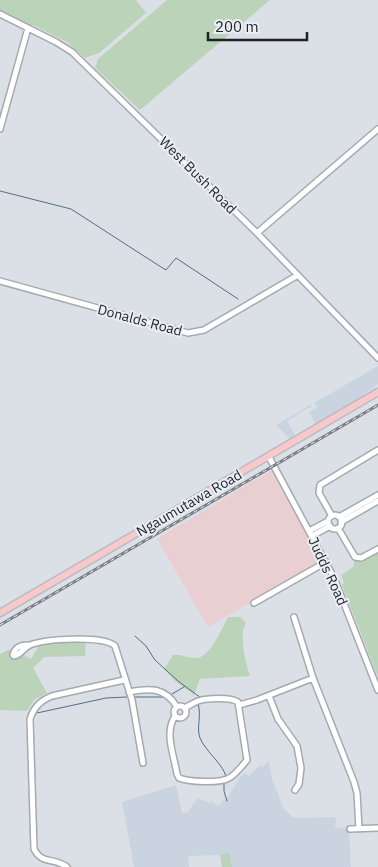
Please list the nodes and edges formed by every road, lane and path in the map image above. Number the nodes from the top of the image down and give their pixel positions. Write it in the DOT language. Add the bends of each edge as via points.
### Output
graph roads {
  1 [pos="0,14"];
  2 [pos="28,28"];
  3 [pos="0,129"];
  4 [pos="378,129"];
  5 [pos="257,233"];
  6 [pos="298,275"];
  7 [pos="0,281"];
  8 [pos="378,358"];
  9 [pos="378,392"];
  10 [pos="378,450"];
  11 [pos="269,457"];
  12 [pos="378,495"];
  13 [pos="378,502"];
  14 [pos="369,504"];
  15 [pos="340,520"];
  16 [pos="330,521"];
  17 [pos="338,528"];
  18 [pos="310,533"];
  19 [pos="378,549"];
  20 [pos="326,562"];
  21 [pos="254,603"];
  22 [pos="0,613"];
  23 [pos="294,616"];
  24 [pos="28,645"];
  25 [pos="313,678"];
  26 [pos="124,680"];
  27 [pos="378,690"];
  28 [pos="129,692"];
  29 [pos="269,696"];
  30 [pos="239,704"];
  31 [pos="177,707"];
  32 [pos="184,708"];
  33 [pos="176,716"];
  34 [pos="143,763"];
  35 [pos="295,790"];
  36 [pos="378,828"];
  37 [pos="360,829"];
  38 [pos="350,830"];
  39 [pos="67,867"];
  1 -- 2 [label="street, West Bush Road"];
  2 -- 3 [label="street"];
  2 -- 5 [label="street, West Bush Road" via="72,52"];
  4 -- 5 [label="street"];
  5 -- 6 [label="street, West Bush Road"];
  6 -- 7 [label="street, Donalds Road" via="197,332 179,331"];
  6 -- 8 [label="street, West Bush Road"];
  9 -- 11 [label="main road, Ngaumutawa Road"];
  10 -- 16 [label="street" via="320,485"];
  11 -- 18 [label="street, Judds Road"];
  11 -- 22 [label="main road, Ngaumutawa Road"];
  12 -- 14 [label="street"];
  13 -- 14 [label="street"];
  14 -- 15 [label="street"];
  15 -- 16 [label="street" via="336,516"];
  15 -- 17 [label="street"];
  16 -- 17 [label="street" via="333,528"];
  16 -- 18 [label="street"];
  17 -- 19 [label="street" via="355,557 361,558"];
  18 -- 20 [label="street, Judds Road"];
  20 -- 21 [label="street"];
  20 -- 27 [label="street, Judds Road"];
  23 -- 25 [label="street"];
  24 -- 26 [label="street" via="70,640 107,642 117,651"];
  25 -- 29 [label="street"];
  25 -- 37 [label="street" via="354,782"];
  26 -- 28 [label="street"];
  26 -- 39 [label="street" via="43,699 32,711 34,849 41,858"];
  28 -- 31 [label="street" via="162,692 169,695"];
  28 -- 34 [label="street"];
  29 -- 30 [label="street"];
  29 -- 35 [label="street" via="278,720 299,752 300,776"];
  30 -- 32 [label="street" via="234,699 208,699"];
  30 -- 33 [label="street" via="247,760 227,779 190,781 180,778 170,734 170,725"];
  31 -- 32 [label="street"];
  31 -- 33 [label="street" via="174,711"];
  32 -- 33 [label="street" via="183,717"];
  36 -- 37 [label="street"];
  37 -- 38 [label="street"];
}
